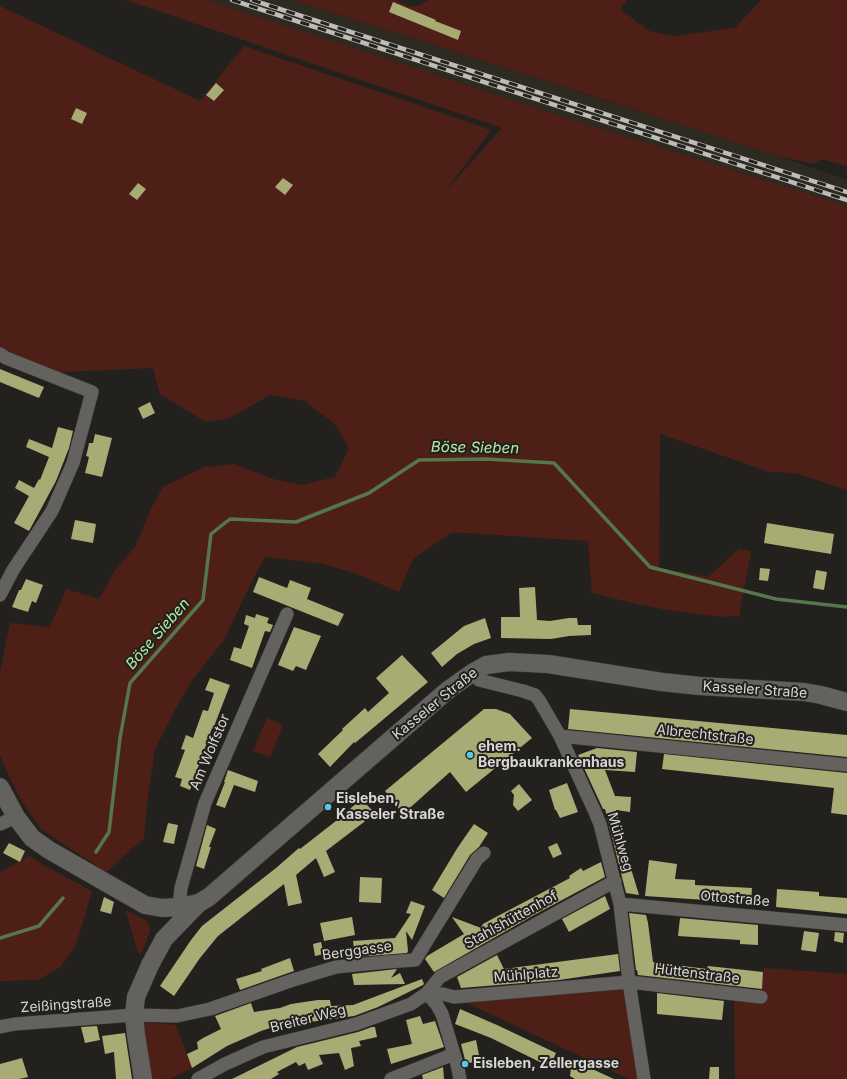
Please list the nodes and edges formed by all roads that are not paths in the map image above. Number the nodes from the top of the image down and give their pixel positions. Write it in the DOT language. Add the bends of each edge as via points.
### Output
graph roads {
  1 [pos="0,354"];
  2 [pos="0,595"];
  3 [pos="287,614"];
  4 [pos="472,673"];
  5 [pos="847,702"];
  6 [pos="560,736"];
  7 [pos="847,766"];
  8 [pos="0,787"];
  9 [pos="8,820"];
  10 [pos="484,853"];
  11 [pos="615,881"];
  12 [pos="199,903"];
  13 [pos="620,904"];
  14 [pos="170,908"];
  15 [pos="847,925"];
  16 [pos="164,939"];
  17 [pos="629,982"];
  18 [pos="427,993"];
  19 [pos="761,997"];
  20 [pos="134,1015"];
  21 [pos="0,1028"];
  22 [pos="454,1054"];
  23 [pos="143,1079"];
  24 [pos="198,1079"];
  25 [pos="391,1079"];
  26 [pos="460,1079"];
  27 [pos="644,1079"];
  1 -- 2 [label="street" via="92,392 73,463 52,511 13,570"];
  3 -- 14 [label="street, Am Wolfstor" via="206,803 181,888"];
  4 -- 5 [label="main road, Kasseler Straße" via="494,663 528,662 677,684 804,692"];
  4 -- 6 [label="street, Mühlweg" via="479,680 535,695"];
  4 -- 12 [label="main road, Kasseler Straße" via="442,695 214,893"];
  6 -- 7 [label="street, Albrechtstraße"];
  6 -- 11 [label="street, Mühlweg" via="600,824"];
  8 -- 9 [label="main road"];
  9 -- 14 [label="main road" via="49,850 144,905"];
  10 -- 20 [label="street, Berggasse" via="477,859 415,960 336,967 210,1009 177,1016"];
  11 -- 13 [label="street, Mühlweg"];
  11 -- 18 [label="street, Stahlshüttenhof" via="440,977"];
  12 -- 14 [label="main road, Kasseler Straße"];
  12 -- 16 [label="main road, Kasseler Straße"];
  13 -- 15 [label="street, Ottostraße"];
  13 -- 17 [label="street, Mühlweg"];
  14 -- 16 [label="main road, Kasseler Straße"];
  16 -- 20 [label="main road, Kasseler Straße" via="136,997"];
  17 -- 18 [label="street, Mühlplatz" via="454,997"];
  17 -- 19 [label="street, Hüttenstraße"];
  17 -- 27 [label="street, Mühlweg"];
  18 -- 22 [label="street" via="442,1014"];
  18 -- 24 [label="street, Breiter Weg" via="411,1004 356,1024 263,1047"];
  20 -- 21 [label="street, Zeißingstraße" via="15,1024"];
  20 -- 23 [label="main road, Kasseler Straße"];
  22 -- 25 [label="street"];
  22 -- 26 [label="street"];
}
